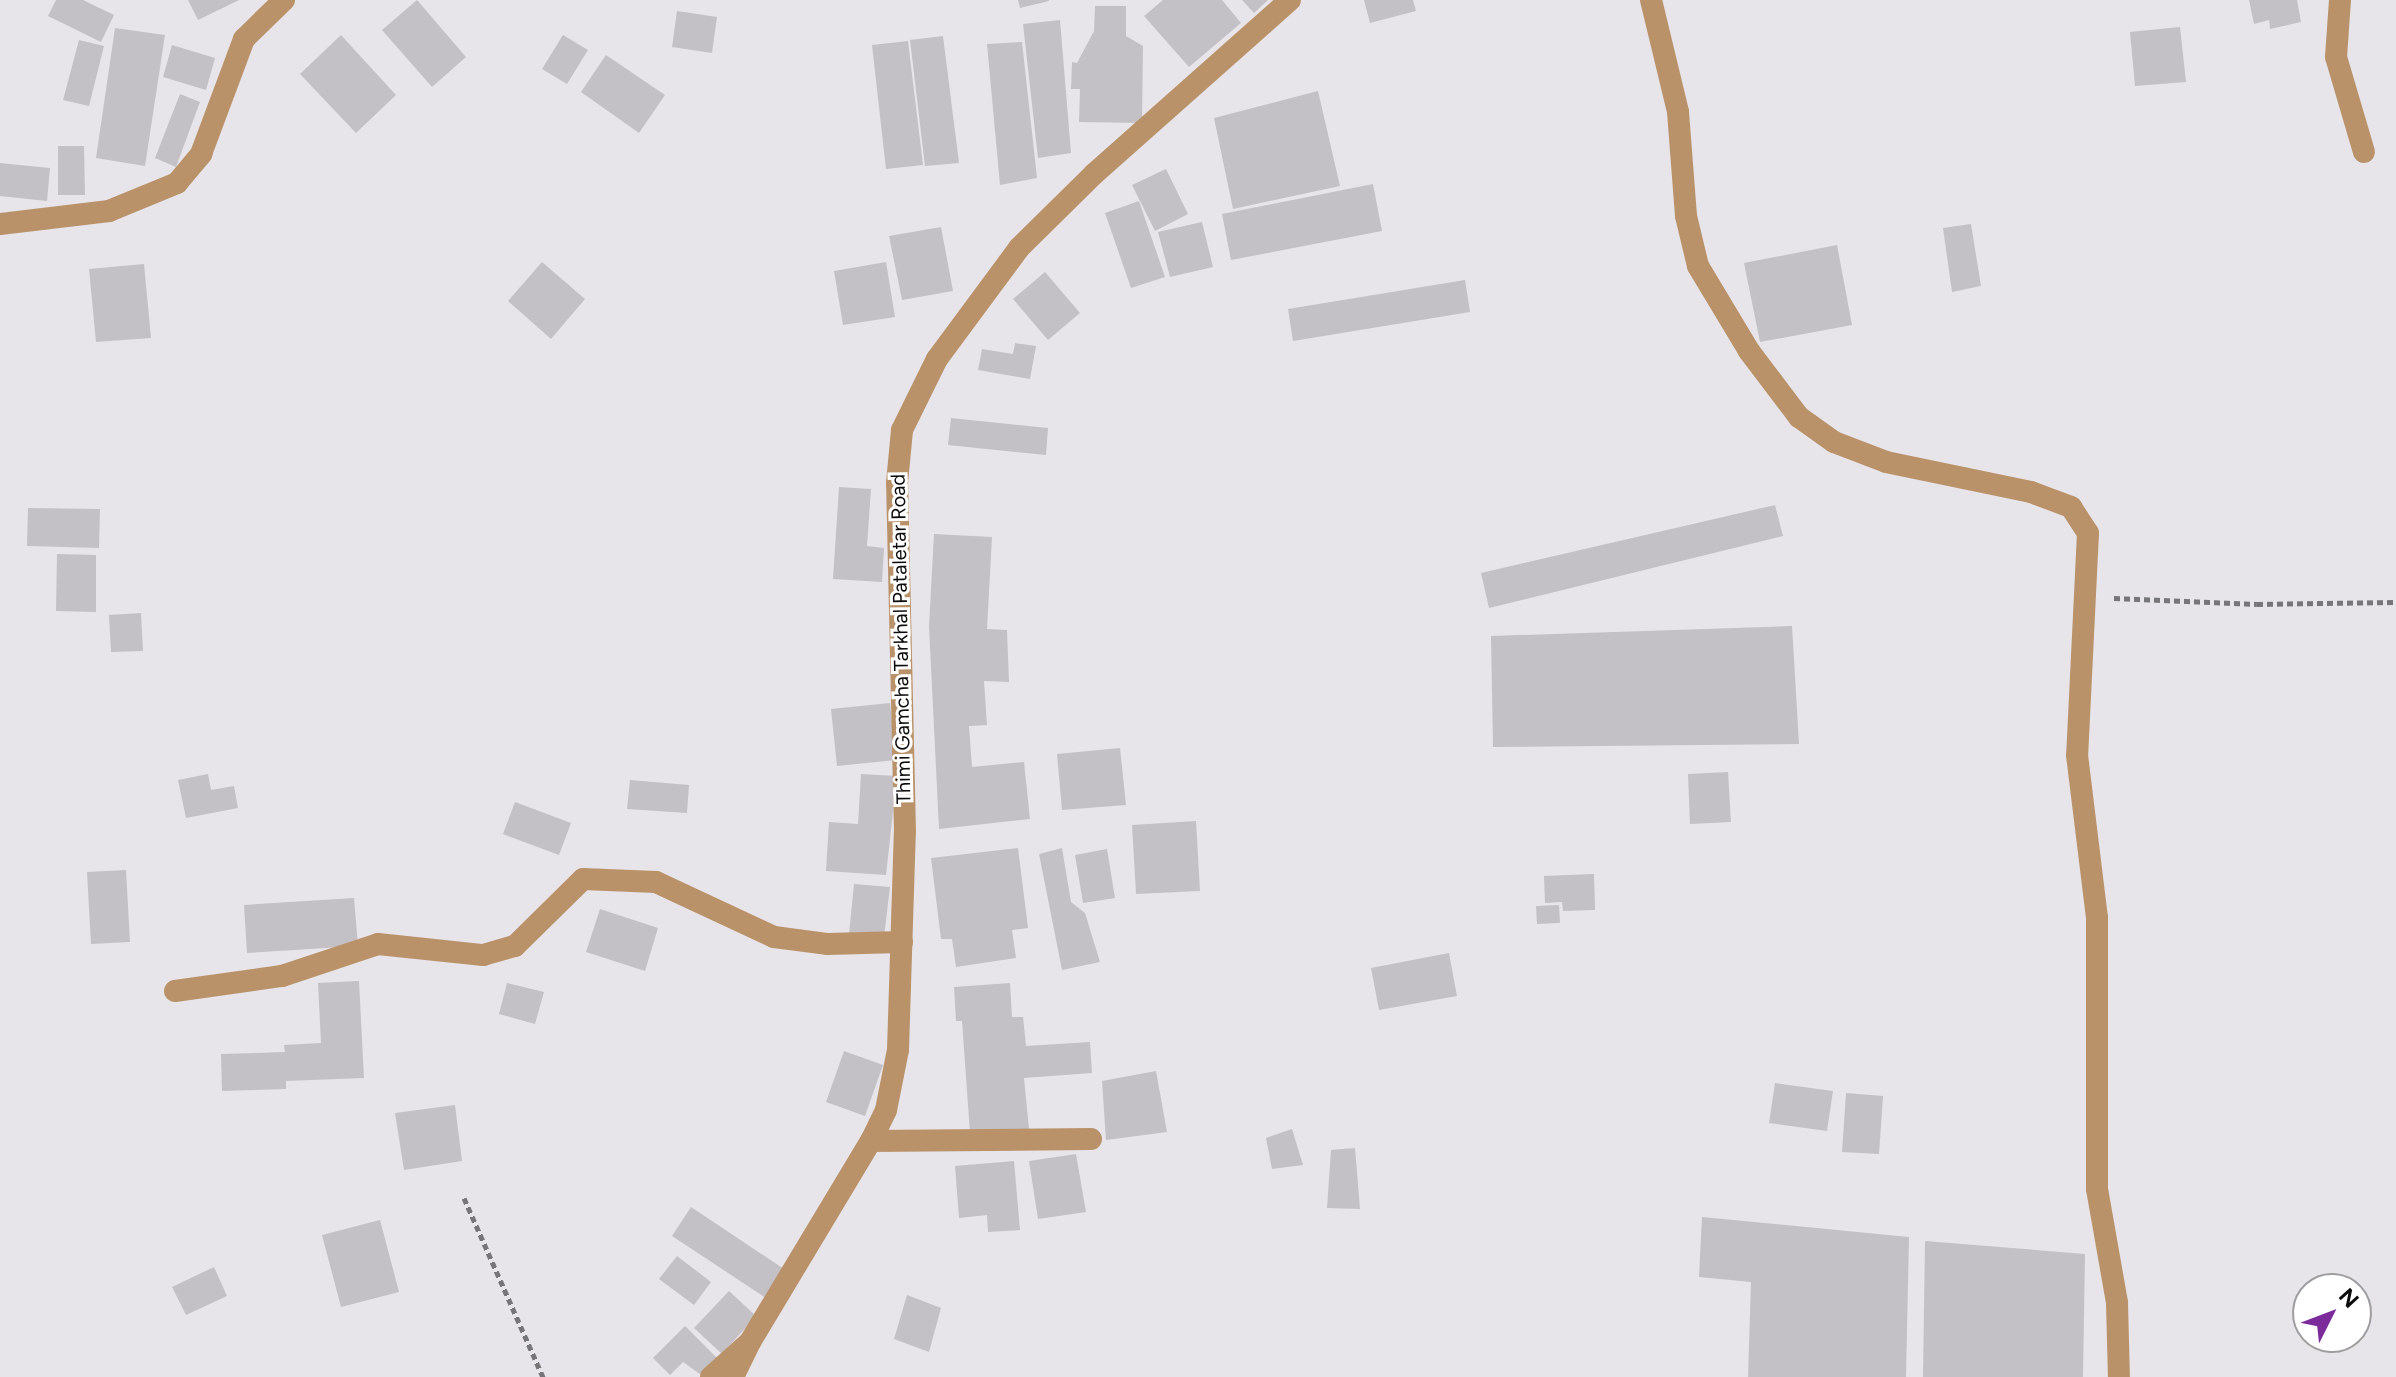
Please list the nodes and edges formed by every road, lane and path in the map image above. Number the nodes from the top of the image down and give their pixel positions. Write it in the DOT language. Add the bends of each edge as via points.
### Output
graph roads {
  1 [pos="284,0"];
  2 [pos="1290,0"];
  3 [pos="1651,0"];
  4 [pos="2340,0"];
  5 [pos="2364,152"];
  6 [pos="0,224"];
  7 [pos="2081,596"];
  8 [pos="2396,602"];
  9 [pos="902,942"];
  10 [pos="175,991"];
  11 [pos="1091,1139"];
  12 [pos="871,1141"];
  13 [pos="464,1198"];
  14 [pos="750,1342"];
  15 [pos="543,1377"];
  16 [pos="711,1377"];
  17 [pos="733,1377"];
  18 [pos="2119,1377"];
  1 -- 6 [label="street" via="244,39 201,154 177,183 109,211"];
  2 -- 9 [label="street, Thimi Gamcha Tarkhal Pataletar Road" via="1019,248 937,359 902,430 897,483"];
  3 -- 7 [label="street" via="1678,112 1686,216 1698,266 1749,351 1799,417 1834,442 1913,469 2031,492 2071,507 2088,533"];
  4 -- 5 [label="street" via="2336,57"];
  7 -- 8 [label="path" via="2257,604"];
  7 -- 18 [label="street" via="2077,755 2097,918 2094,1132 2097,1189 2117,1303"];
  9 -- 10 [label="street" via="827,944 774,937 656,882 583,879 535,931 505,949 483,955 378,944 282,976"];
  9 -- 12 [label="street, Thimi Gamcha Tarkhal Pataletar Road" via="898,1050 886,1110"];
  11 -- 12 [label="street"];
  12 -- 14 [label="street, Thimi Gamcha Tarkhal Pataletar Road"];
  13 -- 15 [label="path"];
  14 -- 16 [label="street, Thimi Gamcha Tarkhal Pataletar Road"];
  14 -- 17 [label="street"];
}
